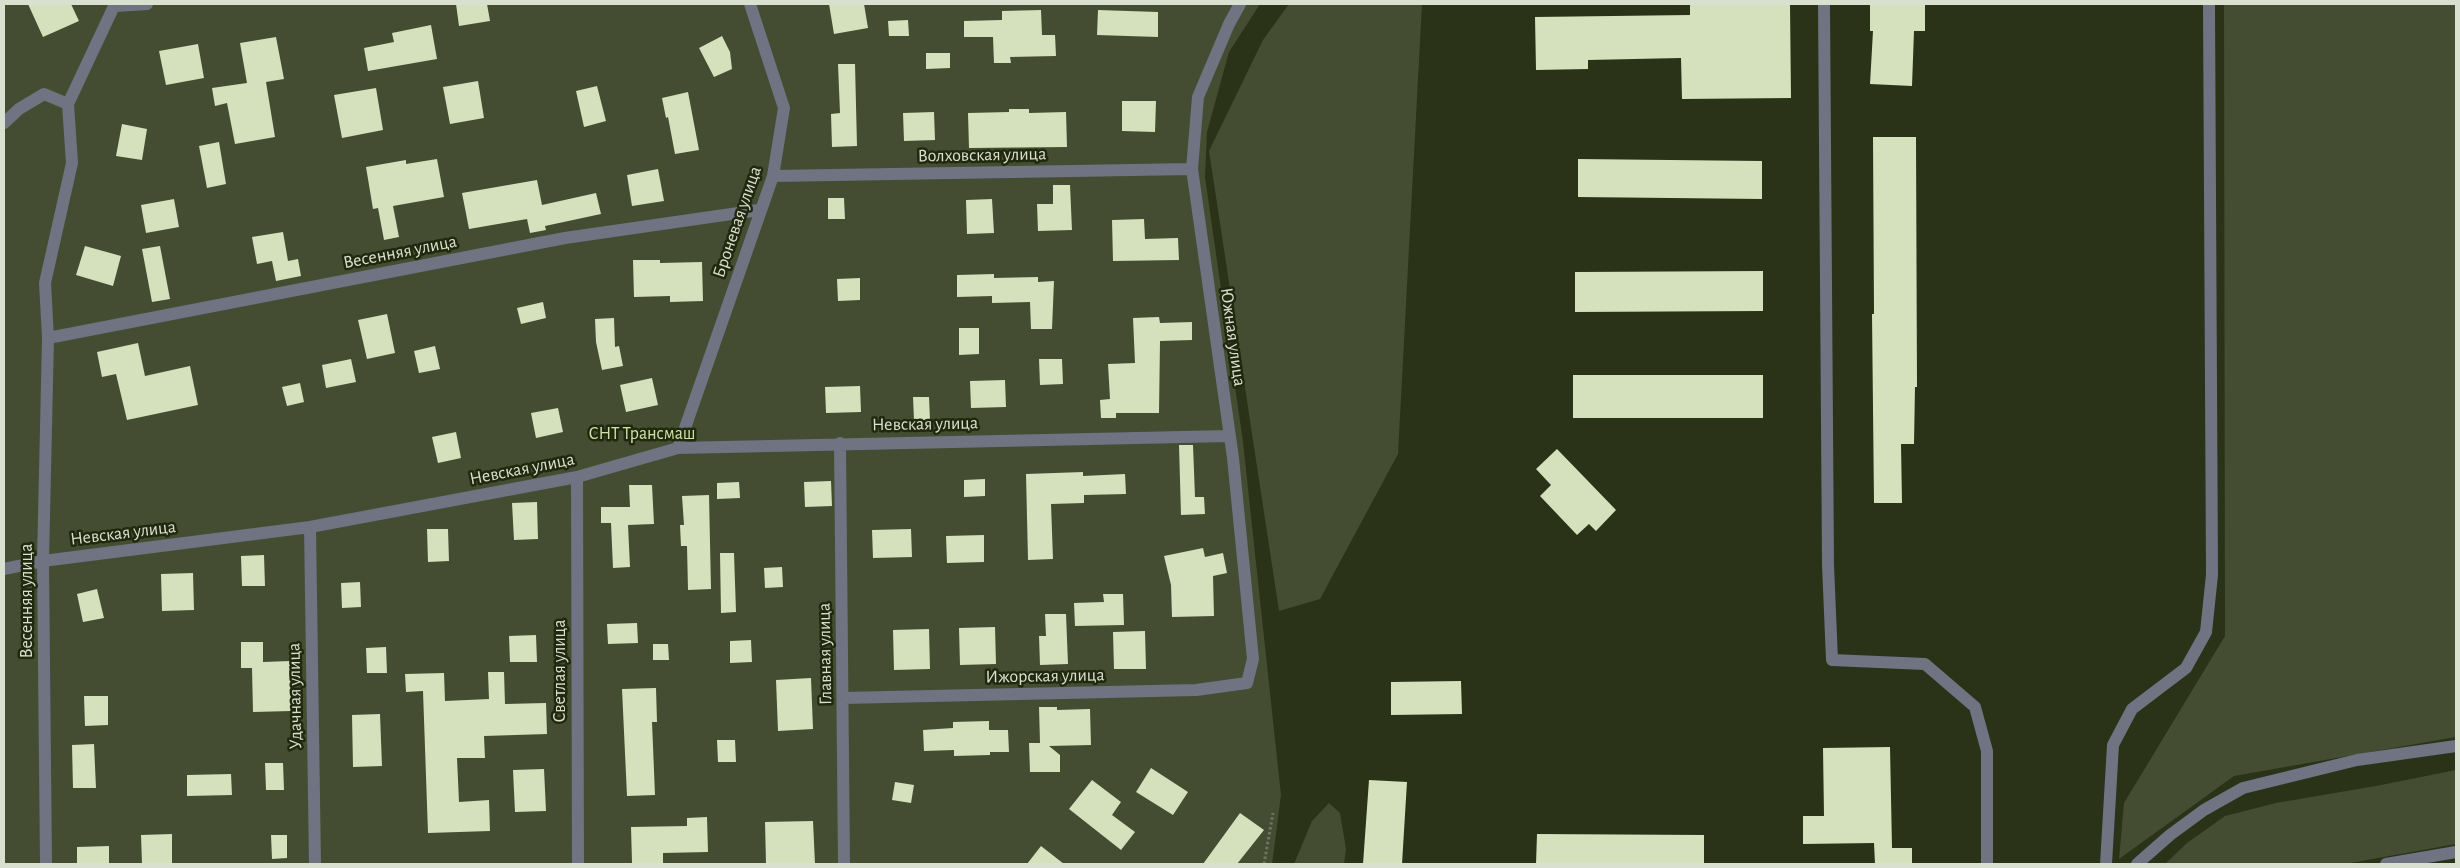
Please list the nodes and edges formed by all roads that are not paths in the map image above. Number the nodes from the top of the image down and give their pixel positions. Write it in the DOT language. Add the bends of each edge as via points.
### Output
graph roads {
  1 [pos="148,4"];
  2 [pos="750,4"];
  3 [pos="1240,4"];
  4 [pos="1824,4"];
  5 [pos="2210,4"];
  6 [pos="115,5"];
  7 [pos="68,104"];
  8 [pos="4,123"];
  9 [pos="1192,169"];
  10 [pos="773,176"];
  11 [pos="759,210"];
  12 [pos="48,338"];
  13 [pos="1228,436"];
  14 [pos="840,443"];
  15 [pos="678,448"];
  16 [pos="577,477"];
  17 [pos="310,527"];
  18 [pos="44,561"];
  19 [pos="4,569"];
  20 [pos="1247,683"];
  21 [pos="842,698"];
  22 [pos="2456,746"];
  23 [pos="2456,852"];
  24 [pos="46,864"];
  25 [pos="315,864"];
  26 [pos="578,864"];
  27 [pos="844,864"];
  28 [pos="1987,864"];
  29 [pos="2106,864"];
  30 [pos="2137,864"];
  31 [pos="2386,864"];
  1 -- 6 [label="street"];
  2 -- 10 [label="street, Броневая улица" via="784,108"];
  3 -- 9 [label="street, Южная улица" via="1198,97"];
  4 -- 28 [label="street" via="1828,565 1832,660 1925,664 1975,707 1986,752"];
  5 -- 29 [label="street" via="2212,575 2206,632 2186,668 2132,708 2113,746"];
  6 -- 7 [label="street, Весенняя улица"];
  7 -- 8 [label="street" via="44,94 19,109"];
  7 -- 12 [label="street, Весенняя улица" via="72,163 45,283"];
  9 -- 10 [label="street, Волховская улица"];
  9 -- 13 [label="street, Южная улица"];
  10 -- 11 [label="street, Броневая улица"];
  11 -- 12 [label="street, Весенняя улица" via="565,238"];
  11 -- 15 [label="street, Броневая улица"];
  12 -- 18 [label="street, Весенняя улица"];
  13 -- 14 [label="street, Невская улица"];
  13 -- 20 [label="street, Южная улица" via="1233,458 1253,659"];
  14 -- 15 [label="street, Невская улица"];
  14 -- 21 [label="street, Главная улица"];
  15 -- 16 [label="street, Невская улица"];
  16 -- 17 [label="street, Невская улица"];
  16 -- 26 [label="street, Светлая улица"];
  17 -- 18 [label="street, Невская улица"];
  17 -- 25 [label="street, Удачная улица"];
  18 -- 19 [label="street, Невская улица"];
  18 -- 24 [label="street, Весенняя улица"];
  20 -- 21 [label="street, Ижорская улица" via="1196,690"];
  21 -- 27 [label="street, Главная улица"];
  22 -- 30 [label="street" via="2357,760 2244,788 2204,810"];
  23 -- 31 [label="street"];
}
